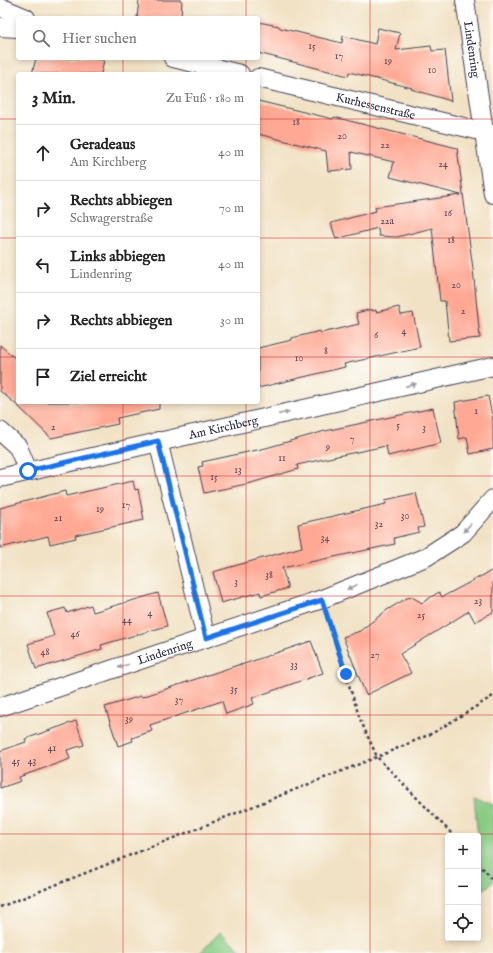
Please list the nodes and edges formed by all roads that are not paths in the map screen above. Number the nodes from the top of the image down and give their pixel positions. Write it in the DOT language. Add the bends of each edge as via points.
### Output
graph roads {
  1 [pos="465,0"];
  2 [pos="0,7"];
  3 [pos="18,15"];
  4 [pos="16,16"];
  5 [pos="0,27"];
  6 [pos="181,60"];
  7 [pos="232,72"];
  8 [pos="260,78"];
  9 [pos="489,133"];
  10 [pos="493,194"];
  11 [pos="493,366"];
  12 [pos="0,431"];
  13 [pos="158,441"];
  14 [pos="28,471"];
  15 [pos="0,478"];
  16 [pos="493,499"];
  17 [pos="206,638"];
  18 [pos="0,707"];
  1 -- 9 [label="street, Lindenring"];
  2 -- 3 [label="street"];
  4 -- 5 [label="street"];
  6 -- 7 [label="street"];
  8 -- 9 [label="street, Kurhessenstraße"];
  9 -- 10 [label="street, Lindenring"];
  13 -- 11 [label="street, Am Kirchberg, one-way"];
  12 -- 14 [label="street" via="18,446"];
  13 -- 14 [label="street, Am Kirchberg"];
  13 -- 17 [label="street"];
  14 -- 15 [label="street, Am Kirchberg"];
  16 -- 17 [label="street, Lindenring, one-way" via="463,533 426,557 322,600"];
  17 -- 18 [label="street, Lindenring, one-way"];
}
